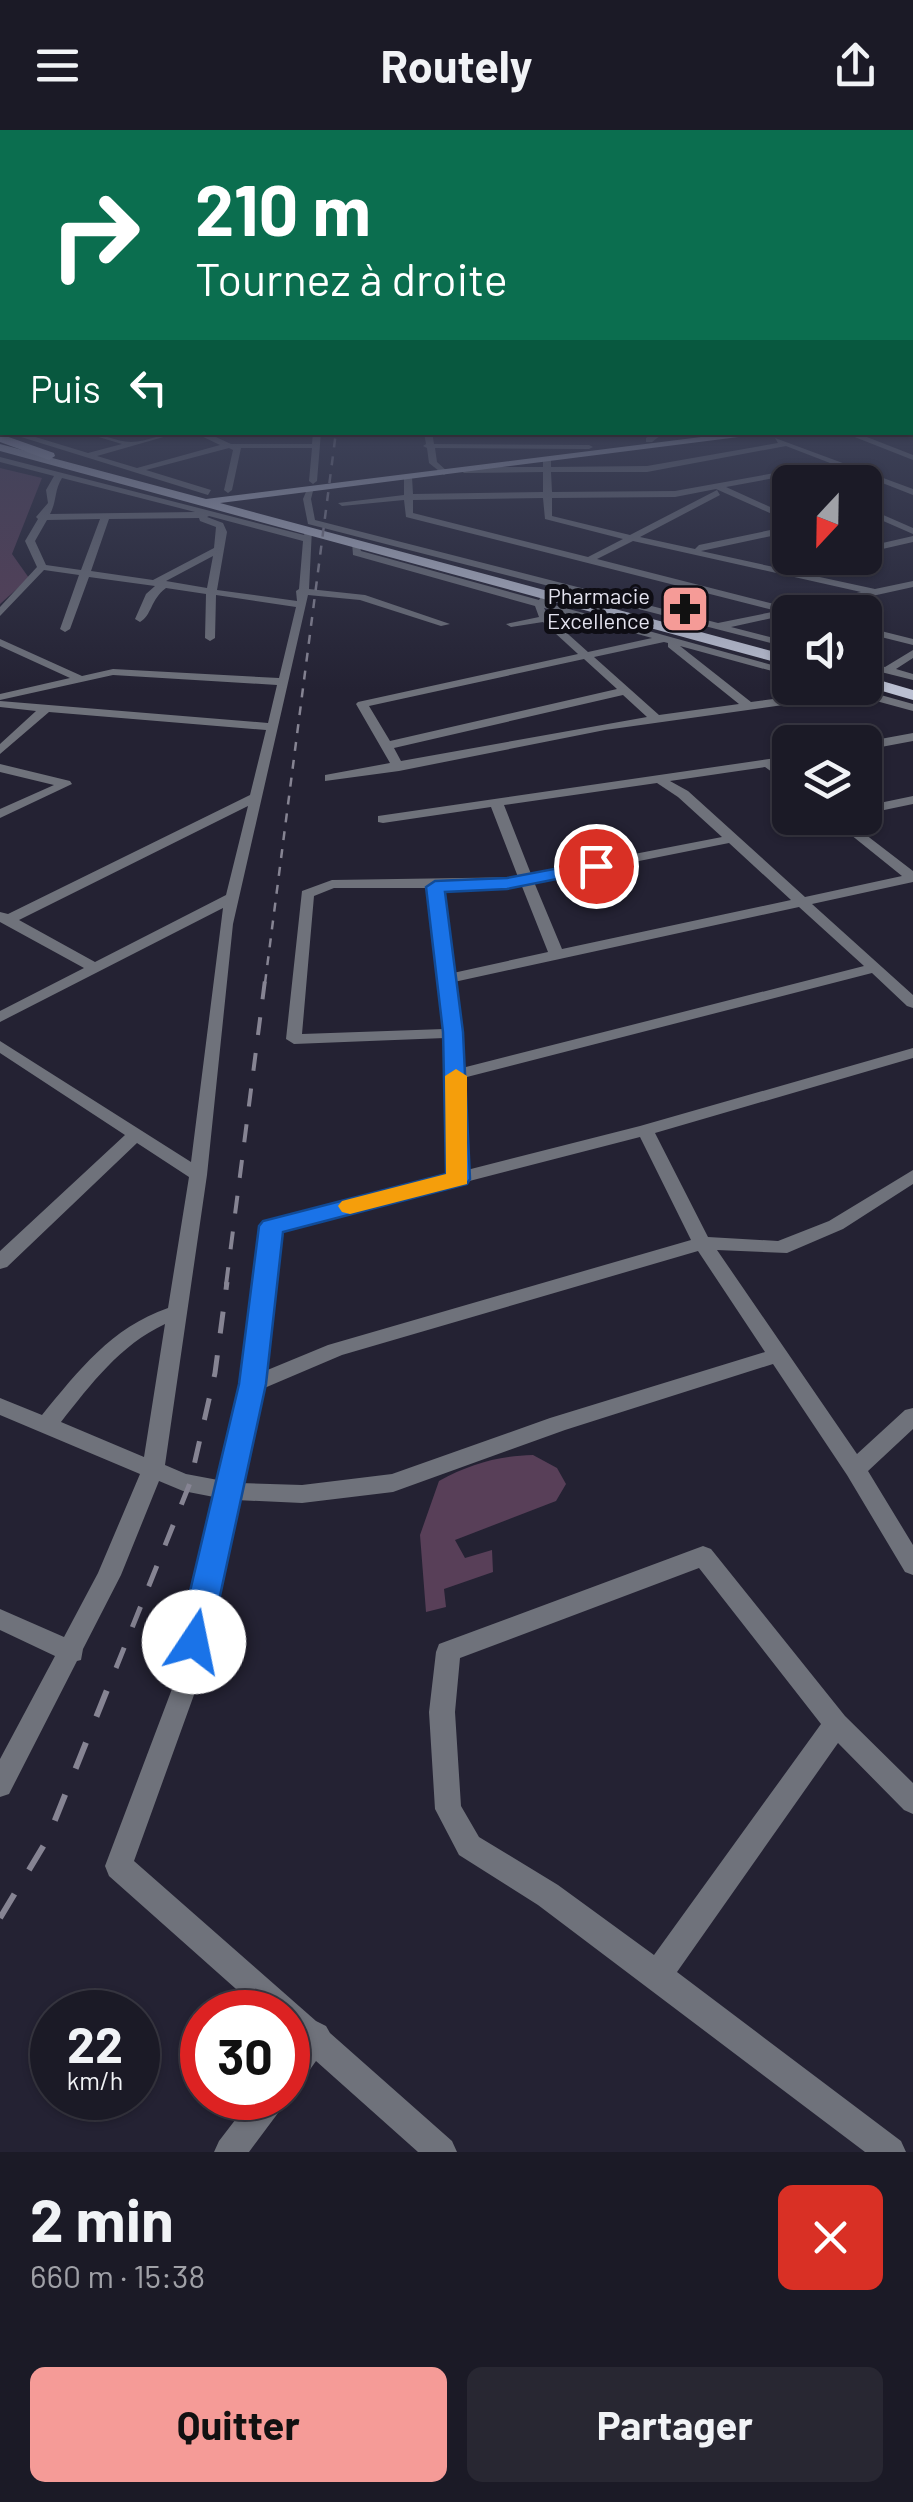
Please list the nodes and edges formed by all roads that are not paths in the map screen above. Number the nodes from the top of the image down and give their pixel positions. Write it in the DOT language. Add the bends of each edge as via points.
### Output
graph roads {
  1 [pos="52,501"];
  2 [pos="205,501"];
  3 [pos="207,501"];
  4 [pos="215,501"];
  5 [pos="307,501"];
  6 [pos="378,501"];
  7 [pos="407,501"];
  8 [pos="549,501"];
  9 [pos="695,501"];
  10 [pos="749,501"];
  11 [pos="211,502"];
  12 [pos="342,503"];
  13 [pos="772,509"];
  14 [pos="768,510"];
  15 [pos="772,512"];
  16 [pos="41,517"];
  17 [pos="104,517"];
  18 [pos="882,517"];
  19 [pos="198,518"];
  20 [pos="334,529"];
  21 [pos="913,530"];
  22 [pos="772,533"];
  23 [pos="309,535"];
  24 [pos="632,537"];
  25 [pos="913,539"];
  26 [pos="882,546"];
  27 [pos="542,548"];
  28 [pos="218,550"];
  29 [pos="693,550"];
  30 [pos="589,560"];
  31 [pos="772,567"];
  32 [pos="42,568"];
  33 [pos="491,571"];
  34 [pos="87,572"];
  35 [pos="804,575"];
  36 [pos="160,583"];
  37 [pos="913,584"];
  38 [pos="873,592"];
  39 [pos="211,593"];
  40 [pos="861,595"];
  41 [pos="301,598"];
  42 [pos="545,599"];
  43 [pos="772,607"];
  44 [pos="0,612"];
  45 [pos="772,616"];
  46 [pos="140,619"];
  47 [pos="545,619"];
  48 [pos="445,624"];
  49 [pos="512,624"];
  50 [pos="718,626"];
  51 [pos="65,628"];
  52 [pos="913,628"];
  53 [pos="694,632"];
  54 [pos="882,633"];
  55 [pos="882,635"];
  56 [pos="210,638"];
  57 [pos="664,639"];
  58 [pos="772,640"];
  59 [pos="0,642"];
  60 [pos="913,642"];
  61 [pos="772,653"];
  62 [pos="913,653"];
  63 [pos="585,656"];
  64 [pos="772,668"];
  65 [pos="882,676"];
  66 [pos="77,677"];
  67 [pos="913,677"];
  68 [pos="885,678"];
  69 [pos="882,679"];
  70 [pos="281,682"];
  71 [pos="882,687"];
  72 [pos="624,691"];
  73 [pos="913,691"];
  74 [pos="882,695"];
  75 [pos="0,700"];
  76 [pos="772,701"];
  77 [pos="749,706"];
  78 [pos="46,708"];
  79 [pos="913,708"];
  80 [pos="656,718"];
  81 [pos="270,727"];
  82 [pos="913,737"];
  83 [pos="882,743"];
  84 [pos="385,746"];
  85 [pos="0,750"];
  86 [pos="772,763"];
  87 [pos="768,764"];
  88 [pos="398,767"];
  89 [pos="772,767"];
  90 [pos="0,768"];
  91 [pos="329,778"];
  92 [pos="663,782"];
  93 [pos="254,798"];
  94 [pos="913,800"];
  95 [pos="497,805"];
  96 [pos="882,806"];
  97 [pos="0,814"];
  98 [pos="383,819"];
  99 [pos="858,835"];
  100 [pos="730,839"];
  101 [pos="528,880"];
  102 [pos="435,887"];
  103 [pos="231,898"];
  104 [pos="801,902"];
  105 [pos="4,918"];
  106 [pos="556,954"];
  107 [pos="96,968"];
  108 [pos="875,968"];
  109 [pos="445,980"];
  110 [pos="913,1003"];
  111 [pos="0,1017"];
  112 [pos="453,1032"];
  113 [pos="0,1046"];
  114 [pos="913,1053"];
  115 [pos="456,1075"];
  116 [pos="645,1130"];
  117 [pos="136,1135"];
  118 [pos="198,1175"];
  119 [pos="911,1178"];
  120 [pos="458,1179"];
  121 [pos="702,1243"];
  122 [pos="0,1262"];
  123 [pos="176,1313"];
  124 [pos="775,1356"];
  125 [pos="252,1384"];
  126 [pos="0,1406"];
  127 [pos="913,1416"];
  128 [pos="46,1425"];
  129 [pos="153,1469"];
  130 [pos="855,1469"];
  131 [pos="227,1490"];
  132 [pos="913,1565"];
  133 [pos="0,1619"];
  134 [pos="72,1652"];
  135 [pos="836,1724"];
  136 [pos="0,1785"];
  137 [pos="913,1801"];
  138 [pos="657,1974"];
  139 [pos="316,2036"];
  140 [pos="310,2044"];
  141 [pos="254,2120"];
  142 [pos="230,2152"];
  143 [pos="440,2152"];
  144 [pos="890,2152"];
  1 -- 16 [label="street"];
  2 -- 23 [label="main road"];
  3 -- 11 [label="street"];
  4 -- 11 [label="main road"];
  5 -- 20 [label="street" via="311,522"];
  6 -- 12 [label="street"];
  7 -- 27 [label="street" via="409,515"];
  8 -- 24 [label="street" via="550,519"];
  9 -- 24 [label="street"];
  10 -- 14 [label="street"];
  11 -- 19 [label="street"];
  11 -- 20 [label="main road"];
  11 -- 23 [label="street"];
  12 -- 20 [label="street"];
  13 -- 14 [label="street"];
  14 -- 15 [label="street"];
  16 -- 17 [label="street"];
  16 -- 32 [label="street" via="30,540"];
  17 -- 19 [label="street"];
  17 -- 34 [label="street"];
  18 -- 21 [label="street"];
  19 -- 28 [label="street" via="220,525"];
  20 -- 33 [label="main road"];
  22 -- 29 [label="street"];
  23 -- 41 [label="street"];
  23 -- 42 [label="main road"];
  24 -- 29 [label="street"];
  24 -- 30 [label="street"];
  25 -- 26 [label="street"];
  27 -- 30 [label="street"];
  27 -- 33 [label="street"];
  28 -- 36 [label="street"];
  28 -- 39 [label="street"];
  29 -- 31 [label="street"];
  30 -- 43 [label="street"];
  32 -- 34 [label="street"];
  32 -- 44 [label="street"];
  33 -- 50 [label="street"];
  33 -- 53 [label="main road"];
  34 -- 36 [label="street"];
  34 -- 51 [label="street"];
  35 -- 38 [label="street"];
  36 -- 39 [label="street"];
  36 -- 46 [label="street"];
  37 -- 38 [label="street"];
  38 -- 40 [label="street"];
  39 -- 41 [label="street"];
  39 -- 56 [label="street"];
  41 -- 48 [label="street" via="360,598"];
  41 -- 70 [label="street"];
  42 -- 47 [label="street"];
  42 -- 53 [label="main road"];
  42 -- 57 [label="street"];
  45 -- 50 [label="street"];
  47 -- 49 [label="street"];
  47 -- 63 [label="street"];
  50 -- 53 [label="street"];
  50 -- 58 [label="street"];
  52 -- 54 [label="street"];
  53 -- 57 [label="street"];
  53 -- 61 [label="main road"];
  55 -- 60 [label="street"];
  57 -- 63 [label="street"];
  57 -- 64 [label="street"];
  57 -- 77 [label="street"];
  59 -- 66 [label="street"];
  62 -- 68 [label="street"];
  63 -- 72 [label="street"];
  63 -- 84 [label="street" via="364,704"];
  65 -- 68 [label="street"];
  66 -- 70 [label="street" via="133,672"];
  66 -- 75 [label="street"];
  67 -- 68 [label="street"];
  68 -- 69 [label="main road"];
  68 -- 73 [label="main road"];
  70 -- 81 [label="street"];
  71 -- 73 [label="main road"];
  72 -- 80 [label="street"];
  72 -- 84 [label="street"];
  74 -- 79 [label="street"];
  75 -- 78 [label="street"];
  76 -- 77 [label="street"];
  77 -- 80 [label="street"];
  78 -- 81 [label="street"];
  78 -- 85 [label="street"];
  80 -- 88 [label="street"];
  81 -- 93 [label="street"];
  82 -- 83 [label="street"];
  84 -- 88 [label="street"];
  86 -- 87 [label="street"];
  87 -- 89 [label="street"];
  87 -- 92 [label="street"];
  88 -- 91 [label="street"];
  90 -- 97 [label="street" via="66,784"];
  92 -- 95 [label="street"];
  92 -- 100 [label="street"];
  93 -- 103 [label="street"];
  93 -- 105 [label="street"];
  94 -- 96 [label="street"];
  95 -- 98 [label="street"];
  95 -- 101 [label="street"];
  99 -- 104 [label="street" via="913,878"];
  100 -- 101 [label="street"];
  100 -- 104 [label="street"];
  101 -- 102 [label="street"];
  101 -- 106 [label="street"];
  102 -- 109 [label="street"];
  102 -- 112 [label="street" via="332,884 307,894 294,1039"];
  103 -- 107 [label="street"];
  103 -- 118 [label="street"];
  104 -- 106 [label="street"];
  104 -- 108 [label="street"];
  105 -- 107 [label="street"];
  106 -- 109 [label="street"];
  107 -- 111 [label="street"];
  108 -- 110 [label="street"];
  108 -- 115 [label="street"];
  109 -- 112 [label="street"];
  112 -- 115 [label="street"];
  113 -- 117 [label="street"];
  114 -- 116 [label="street"];
  115 -- 120 [label="street"];
  116 -- 120 [label="street"];
  116 -- 121 [label="street"];
  117 -- 118 [label="street"];
  117 -- 122 [label="street"];
  118 -- 123 [label="street"];
  119 -- 121 [label="street" via="836,1225 780,1248"];
  120 -- 125 [label="street" via="271,1226"];
  121 -- 124 [label="street"];
  121 -- 125 [label="street" via="335,1350"];
  123 -- 128 [label="street" via="120,1338"];
  123 -- 129 [label="street"];
  124 -- 130 [label="street"];
  124 -- 131 [label="street" via="393,1483 302,1494"];
  125 -- 131 [label="street"];
  126 -- 128 [label="street"];
  127 -- 130 [label="street"];
  128 -- 129 [label="street"];
  129 -- 131 [label="street"];
  129 -- 134 [label="street"];
  130 -- 132 [label="street"];
  131 -- 139 [label="street" via="186,1680 118,1866"];
  133 -- 134 [label="street"];
  134 -- 136 [label="street"];
  135 -- 137 [label="street"];
  135 -- 138 [label="street"];
  135 -- 138 [label="street" via="703,1556 448,1652 442,1712 448,1809 469,1846"];
  138 -- 144 [label="street"];
  139 -- 140 [label="street"];
  139 -- 143 [label="street"];
  141 -- 142 [label="street"];
}
